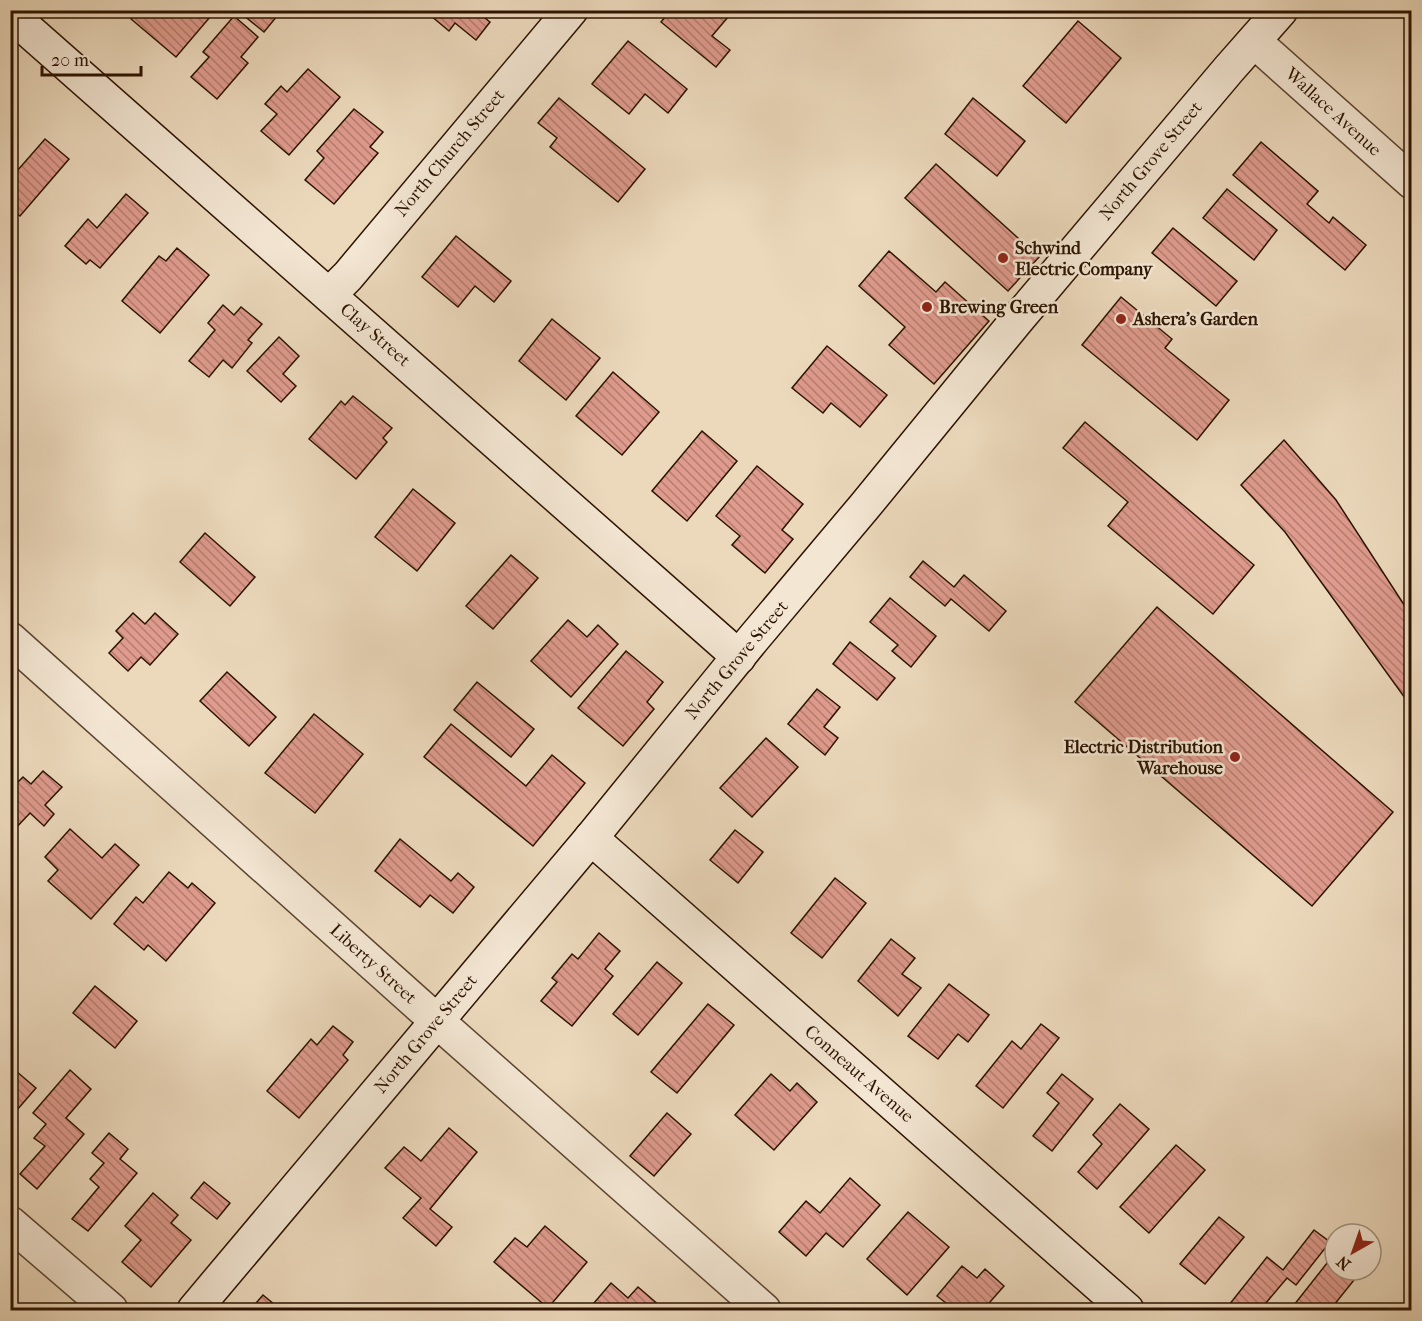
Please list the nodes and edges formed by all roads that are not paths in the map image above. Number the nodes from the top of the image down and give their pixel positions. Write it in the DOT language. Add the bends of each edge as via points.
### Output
graph roads {
  1 [pos="571,10"];
  2 [pos="1281,10"];
  3 [pos="10,14"];
  4 [pos="1254,41"];
  5 [pos="1412,182"];
  6 [pos="328,295"];
  7 [pos="10,639"];
  8 [pos="739,657"];
  9 [pos="591,838"];
  10 [pos="437,1021"];
  11 [pos="10,1223"];
  12 [pos="111,1311"];
  13 [pos="194,1311"];
  14 [pos="764,1311"];
  15 [pos="1127,1311"];
  1 -- 6 [label="street, North Church Street"];
  2 -- 4 [label="street, North Grove Street"];
  3 -- 6 [label="street, Clay Street"];
  4 -- 5 [label="street, Wallace Avenue"];
  4 -- 8 [label="street, North Grove Street" via="1024,311"];
  6 -- 8 [label="street, Clay Street"];
  7 -- 10 [label="street, Liberty Street"];
  8 -- 9 [label="street, North Grove Street"];
  9 -- 10 [label="street, North Grove Street"];
  9 -- 15 [label="street, Conneaut Avenue"];
  10 -- 13 [label="street, North Grove Street"];
  10 -- 14 [label="street, Liberty Street"];
  11 -- 12 [label="street"];
}
